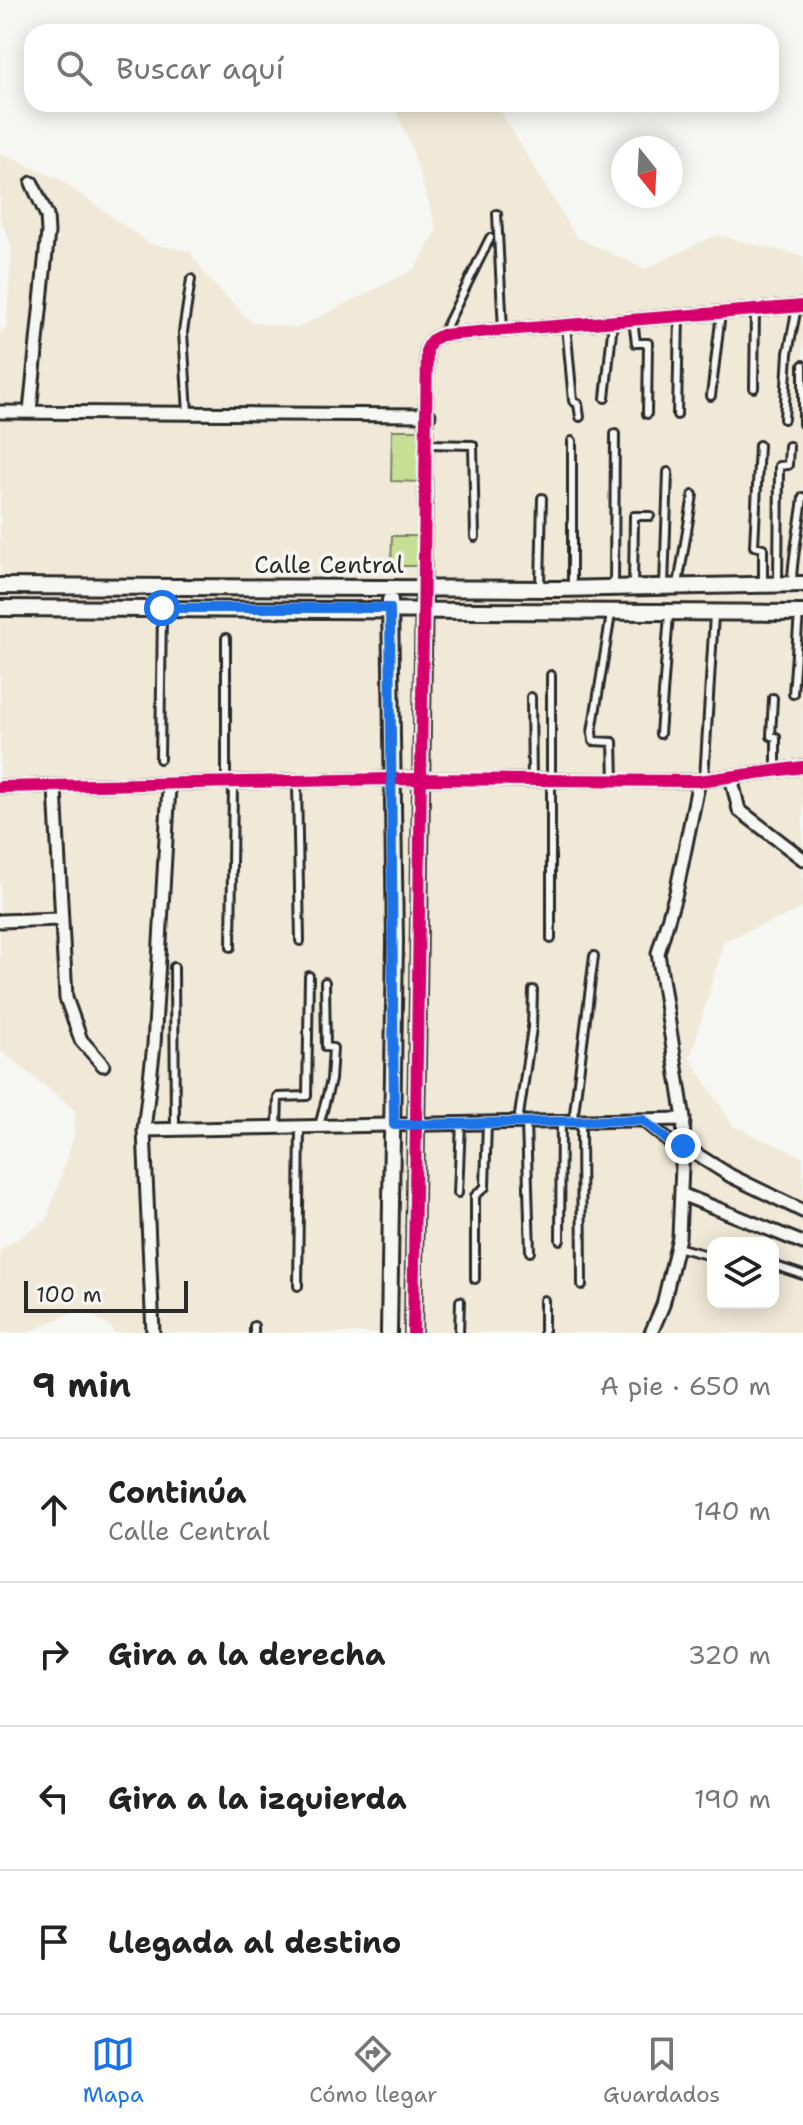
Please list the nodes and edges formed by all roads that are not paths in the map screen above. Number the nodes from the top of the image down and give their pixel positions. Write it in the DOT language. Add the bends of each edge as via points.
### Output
graph roads {
  1 [pos="32,183"];
  2 [pos="497,214"];
  3 [pos="490,238"];
  4 [pos="191,279"];
  5 [pos="800,306"];
  6 [pos="755,310"];
  7 [pos="721,313"];
  8 [pos="679,316"];
  9 [pos="633,320"];
  10 [pos="613,322"];
  11 [pos="566,325"];
  12 [pos="503,330"];
  13 [pos="442,335"];
  14 [pos="803,365"];
  15 [pos="754,388"];
  16 [pos="711,396"];
  17 [pos="605,398"];
  18 [pos="30,411"];
  19 [pos="0,412"];
  20 [pos="188,413"];
  21 [pos="647,414"];
  22 [pos="429,415"];
  23 [pos="677,415"];
  24 [pos="580,417"];
  25 [pos="784,419"];
  26 [pos="803,424"];
  27 [pos="615,434"];
  28 [pos="572,441"];
  29 [pos="428,444"];
  30 [pos="759,445"];
  31 [pos="789,446"];
  32 [pos="668,472"];
  33 [pos="693,495"];
  34 [pos="803,497"];
  35 [pos="542,498"];
  36 [pos="650,516"];
  37 [pos="475,537"];
  38 [pos="784,584"];
  39 [pos="0,586"];
  40 [pos="424,586"];
  41 [pos="671,586"];
  42 [pos="390,587"];
  43 [pos="614,587"];
  44 [pos="633,587"];
  45 [pos="540,588"];
  46 [pos="565,588"];
  47 [pos="0,608"];
  48 [pos="162,608"];
  49 [pos="390,608"];
  50 [pos="423,610"];
  51 [pos="558,610"];
  52 [pos="611,610"];
  53 [pos="669,611"];
  54 [pos="715,611"];
  55 [pos="801,613"];
  56 [pos="226,638"];
  57 [pos="551,675"];
  58 [pos="793,694"];
  59 [pos="531,697"];
  60 [pos="773,698"];
  61 [pos="660,734"];
  62 [pos="160,759"];
  63 [pos="803,767"];
  64 [pos="776,771"];
  65 [pos="731,777"];
  66 [pos="391,779"];
  67 [pos="419,780"];
  68 [pos="532,781"];
  69 [pos="551,781"];
  70 [pos="614,781"];
  71 [pos="701,781"];
  72 [pos="297,783"];
  73 [pos="229,785"];
  74 [pos="0,787"];
  75 [pos="169,787"];
  76 [pos="55,788"];
  77 [pos="803,859"];
  78 [pos="60,919"];
  79 [pos="0,921"];
  80 [pos="551,939"];
  81 [pos="300,941"];
  82 [pos="231,947"];
  83 [pos="594,956"];
  84 [pos="174,967"];
  85 [pos="309,976"];
  86 [pos="325,982"];
  87 [pos="533,990"];
  88 [pos="103,1065"];
  89 [pos="684,1119"];
  90 [pos="643,1120"];
  91 [pos="572,1121"];
  92 [pos="522,1122"];
  93 [pos="461,1123"];
  94 [pos="487,1123"];
  95 [pos="414,1124"];
  96 [pos="394,1125"];
  97 [pos="318,1126"];
  98 [pos="277,1127"];
  99 [pos="300,1127"];
  100 [pos="175,1129"];
  101 [pos="144,1130"];
  102 [pos="683,1149"];
  103 [pos="458,1193"];
  104 [pos="681,1194"];
  105 [pos="803,1211"];
  106 [pos="560,1240"];
  107 [pos="803,1243"];
  108 [pos="677,1247"];
  109 [pos="530,1252"];
  110 [pos="707,1255"];
  111 [pos="779,1267"];
  112 [pos="803,1275"];
  113 [pos="475,1279"];
  114 [pos="582,1285"];
  115 [pos="298,1286"];
  116 [pos="544,1300"];
  117 [pos="460,1301"];
  118 [pos="153,1333"];
  119 [pos="389,1333"];
  120 [pos="413,1333"];
  121 [pos="459,1333"];
  122 [pos="544,1333"];
  123 [pos="651,1333"];
  1 -- 18 [label="street" via="47,216 48,232"];
  2 -- 12 [label="lane"];
  3 -- 13 [label="lane"];
  4 -- 20 [label="lane" via="183,332"];
  5 -- 6 [label="street"];
  5 -- 25 [label="lane" via="788,353"];
  6 -- 7 [label="street"];
  6 -- 15 [label="lane"];
  7 -- 8 [label="street"];
  7 -- 16 [label="lane"];
  8 -- 9 [label="street"];
  8 -- 23 [label="lane"];
  9 -- 10 [label="street"];
  9 -- 21 [label="lane" via="636,343 648,343"];
  10 -- 11 [label="street"];
  10 -- 17 [label="lane"];
  11 -- 12 [label="street"];
  11 -- 24 [label="lane" via="573,401"];
  12 -- 13 [label="street"];
  13 -- 22 [label="street" via="427,349"];
  14 -- 26 [label="lane"];
  18 -- 19 [label="street"];
  18 -- 20 [label="street"];
  20 -- 22 [label="street"];
  22 -- 29 [label="street"];
  27 -- 43 [label="lane"];
  28 -- 46 [label="lane"];
  29 -- 37 [label="lane" via="473,445"];
  29 -- 40 [label="street"];
  30 -- 38 [label="lane" via="754,546 763,548"];
  31 -- 38 [label="lane" via="788,465 779,466"];
  32 -- 41 [label="lane"];
  33 -- 41 [label="lane"];
  34 -- 38 [label="lane"];
  35 -- 45 [label="lane"];
  36 -- 44 [label="lane" via="634,516"];
  38 -- 41 [label="street, Calle Central"];
  39 -- 42 [label="street, Calle Central"];
  40 -- 42 [label="street, Calle Central"];
  40 -- 45 [label="street, Calle Central"];
  40 -- 50 [label="street"];
  41 -- 44 [label="street, Calle Central"];
  42 -- 49 [label="street"];
  43 -- 44 [label="street, Calle Central"];
  43 -- 46 [label="street, Calle Central"];
  45 -- 46 [label="street, Calle Central"];
  46 -- 51 [label="street"];
  47 -- 48 [label="street, Calle Central"];
  48 -- 49 [label="street, Calle Central"];
  48 -- 62 [label="lane"];
  49 -- 50 [label="street, Calle Central"];
  49 -- 66 [label="street"];
  50 -- 51 [label="street, Calle Central"];
  50 -- 67 [label="street"];
  51 -- 52 [label="street, Calle Central"];
  52 -- 53 [label="street, Calle Central"];
  52 -- 70 [label="lane" via="592,732 593,741 613,742"];
  53 -- 54 [label="street, Calle Central"];
  53 -- 61 [label="lane"];
  54 -- 55 [label="street, Calle Central"];
  54 -- 71 [label="lane"];
  55 -- 58 [label="lane"];
  56 -- 73 [label="lane"];
  57 -- 69 [label="lane"];
  59 -- 68 [label="lane"];
  60 -- 64 [label="lane"];
  63 -- 64 [label="street"];
  64 -- 65 [label="street"];
  65 -- 71 [label="street"];
  65 -- 77 [label="street" via="739,810"];
  66 -- 67 [label="street"];
  66 -- 72 [label="street"];
  66 -- 96 [label="street"];
  67 -- 68 [label="street"];
  67 -- 95 [label="street"];
  68 -- 69 [label="street"];
  69 -- 70 [label="street"];
  69 -- 80 [label="lane"];
  70 -- 71 [label="street"];
  71 -- 89 [label="street" via="658,953"];
  72 -- 73 [label="street"];
  72 -- 81 [label="lane"];
  73 -- 75 [label="street"];
  73 -- 82 [label="lane"];
  74 -- 76 [label="street"];
  75 -- 76 [label="street"];
  75 -- 101 [label="street"];
  76 -- 78 [label="street"];
  78 -- 79 [label="street"];
  78 -- 88 [label="street" via="66,998 81,1040"];
  83 -- 91 [label="lane"];
  84 -- 100 [label="lane"];
  85 -- 98 [label="lane" via="307,1096 278,1097"];
  86 -- 97 [label="lane" via="326,1047 333,1048 331,1080"];
  87 -- 92 [label="lane"];
  89 -- 90 [label="street"];
  89 -- 102 [label="street"];
  90 -- 91 [label="street"];
  90 -- 102 [label="street"];
  91 -- 92 [label="street"];
  91 -- 106 [label="lane"];
  91 -- 114 [label="lane"];
  92 -- 94 [label="street"];
  92 -- 109 [label="lane"];
  93 -- 94 [label="street"];
  93 -- 95 [label="street"];
  93 -- 103 [label="lane"];
  94 -- 113 [label="lane" via="485,1187 475,1196"];
  95 -- 96 [label="street"];
  95 -- 120 [label="street"];
  96 -- 97 [label="street"];
  96 -- 119 [label="street"];
  97 -- 99 [label="street"];
  98 -- 99 [label="street"];
  98 -- 100 [label="street"];
  99 -- 115 [label="lane"];
  100 -- 101 [label="street"];
  101 -- 118 [label="street"];
  102 -- 104 [label="street"];
  102 -- 105 [label="street"];
  104 -- 107 [label="street"];
  104 -- 108 [label="street"];
  108 -- 110 [label="lane"];
  108 -- 123 [label="street"];
  111 -- 112 [label="lane"];
  116 -- 122 [label="lane"];
  117 -- 121 [label="lane"];
}
